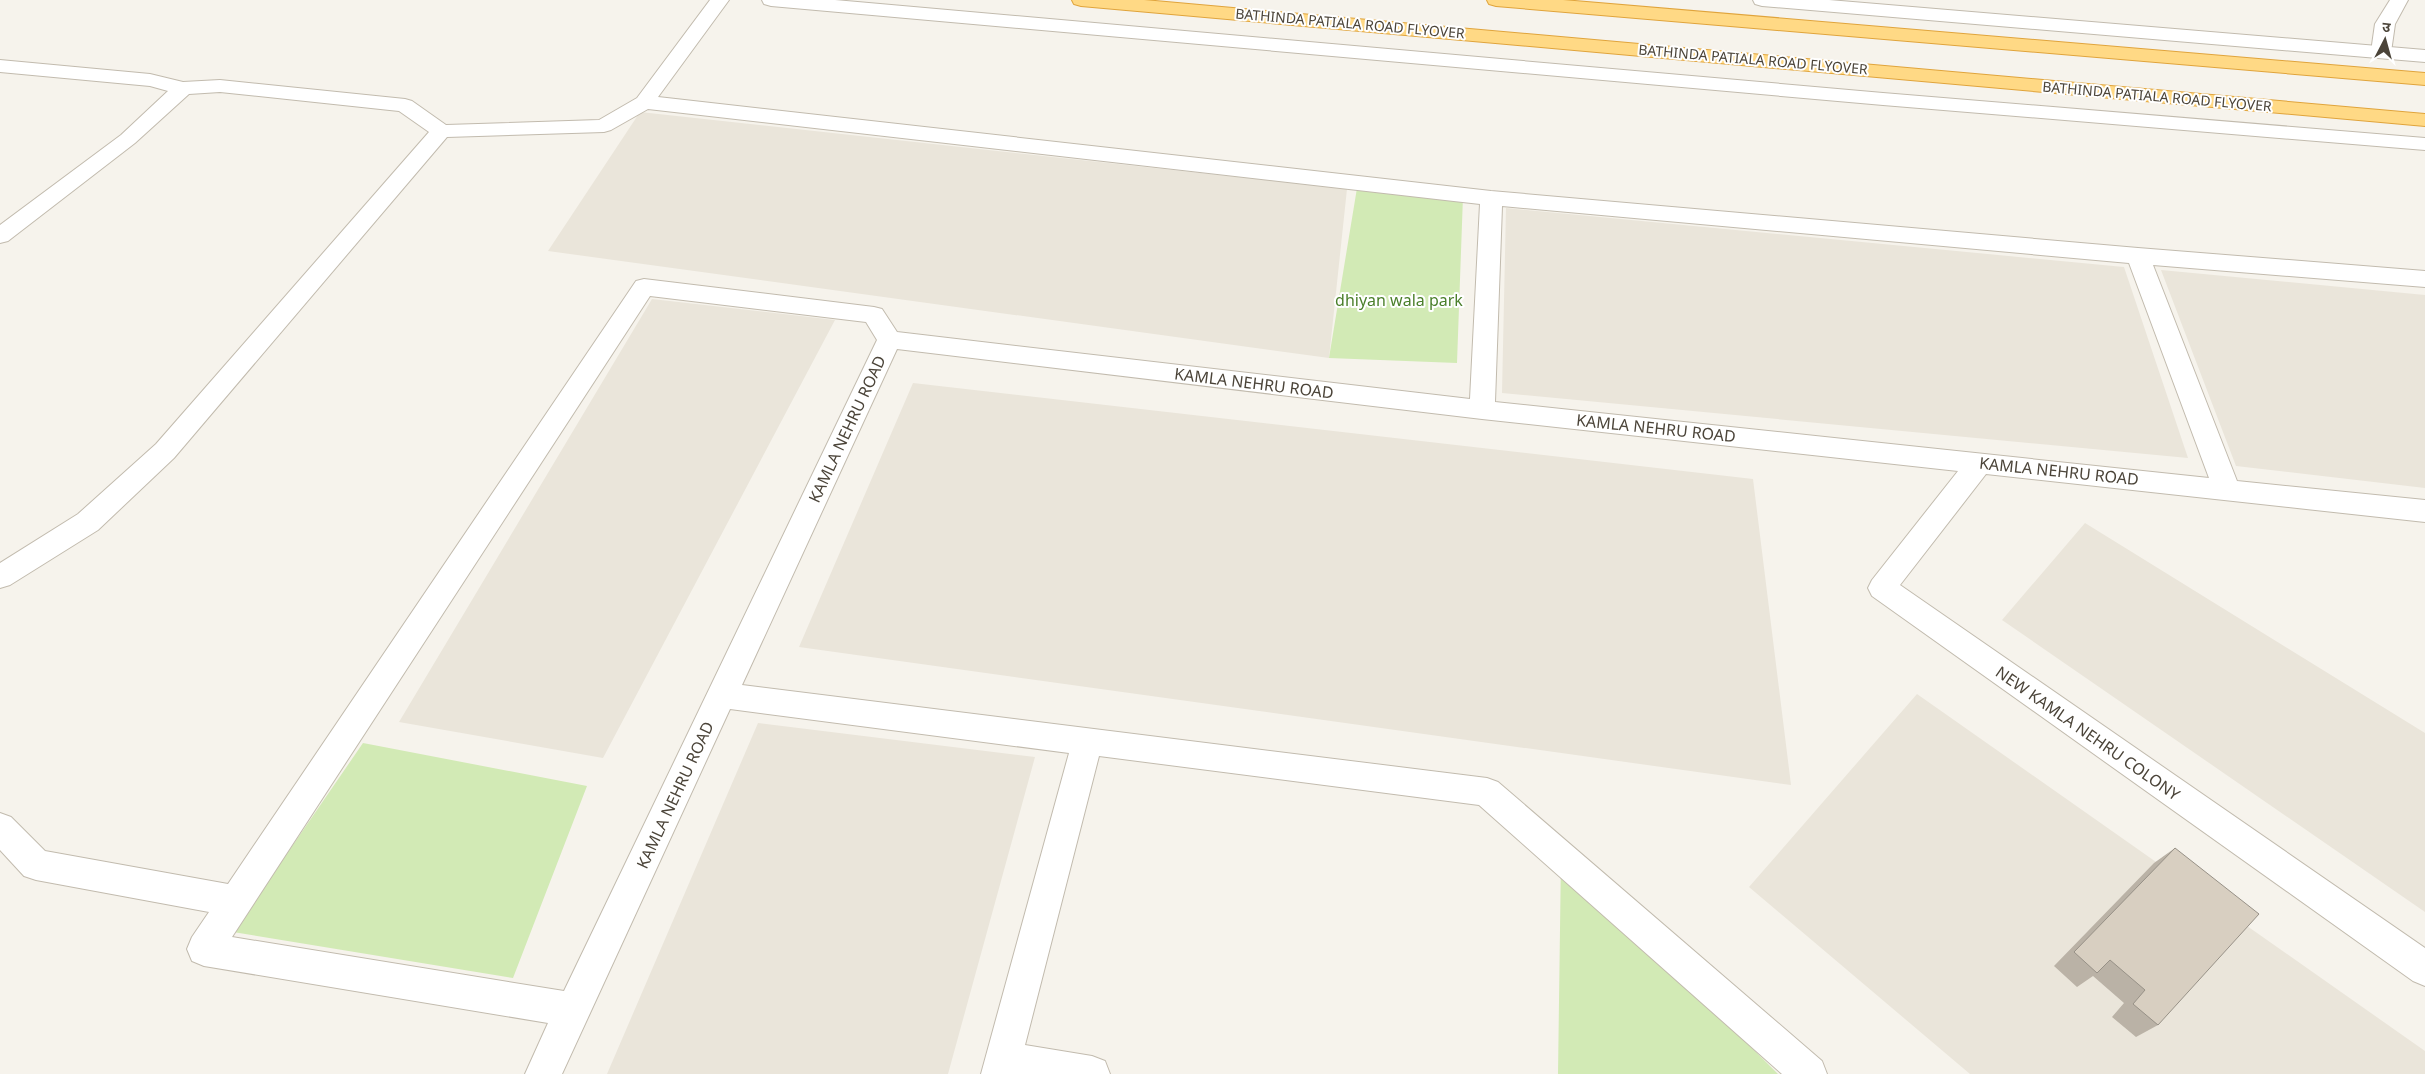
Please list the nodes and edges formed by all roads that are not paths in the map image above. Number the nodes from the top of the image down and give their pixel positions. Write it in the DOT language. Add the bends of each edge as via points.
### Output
graph roads {
  1 [pos="720,0"];
  2 [pos="771,0"];
  3 [pos="1081,0"];
  4 [pos="1496,0"];
  5 [pos="1762,0"];
  6 [pos="2399,0"];
  7 [pos="2381,52"];
  8 [pos="2425,56"];
  9 [pos="0,66"];
  10 [pos="2425,79"];
  11 [pos="183,88"];
  12 [pos="644,102"];
  13 [pos="2425,120"];
  14 [pos="441,131"];
  15 [pos="2425,144"];
  16 [pos="1491,198"];
  17 [pos="0,236"];
  18 [pos="2138,256"];
  19 [pos="2425,279"];
  20 [pos="889,340"];
  21 [pos="1482,410"];
  22 [pos="1980,462"];
  23 [pos="2228,489"];
  24 [pos="2425,510"];
  25 [pos="0,577"];
  26 [pos="722,695"];
  27 [pos="1088,741"];
  28 [pos="0,828"];
  29 [pos="236,901"];
  30 [pos="2425,969"];
  31 [pos="573,1010"];
  32 [pos="1001,1067"];
  33 [pos="543,1074"];
  34 [pos="1092,1074"];
  35 [pos="1809,1074"];
  1 -- 12 [label="street"];
  2 -- 15 [label="street"];
  3 -- 13 [label="highway, BATHINDA PATIALA ROAD FLYOVER"];
  4 -- 10 [label="highway"];
  5 -- 7 [label="street"];
  6 -- 7 [label="street" via="2385,24"];
  7 -- 8 [label="street"];
  9 -- 11 [label="street" via="150,80"];
  11 -- 14 [label="street" via="220,86 405,106"];
  11 -- 17 [label="street" via="128,139"];
  12 -- 14 [label="street" via="604,126"];
  12 -- 16 [label="street"];
  14 -- 25 [label="street" via="165,451 88,522"];
  16 -- 18 [label="street"];
  16 -- 21 [label="street"];
  18 -- 19 [label="street"];
  18 -- 23 [label="street"];
  20 -- 21 [label="street, KAMLA NEHRU ROAD"];
  20 -- 26 [label="street, KAMLA NEHRU ROAD"];
  20 -- 29 [label="street" via="874,315 644,287"];
  21 -- 22 [label="street, KAMLA NEHRU ROAD"];
  22 -- 23 [label="street, KAMLA NEHRU ROAD"];
  22 -- 30 [label="street, NEW KAMLA NEHRU COLONY" via="1882,588"];
  23 -- 24 [label="street, KAMLA NEHRU ROAD"];
  26 -- 27 [label="street"];
  26 -- 31 [label="street, KAMLA NEHRU ROAD"];
  27 -- 32 [label="street"];
  27 -- 35 [label="street" via="1488,792"];
  28 -- 29 [label="street" via="36,866"];
  29 -- 31 [label="street" via="204,949"];
  31 -- 33 [label="street, KAMLA NEHRU ROAD"];
  32 -- 34 [label="street"];
}
